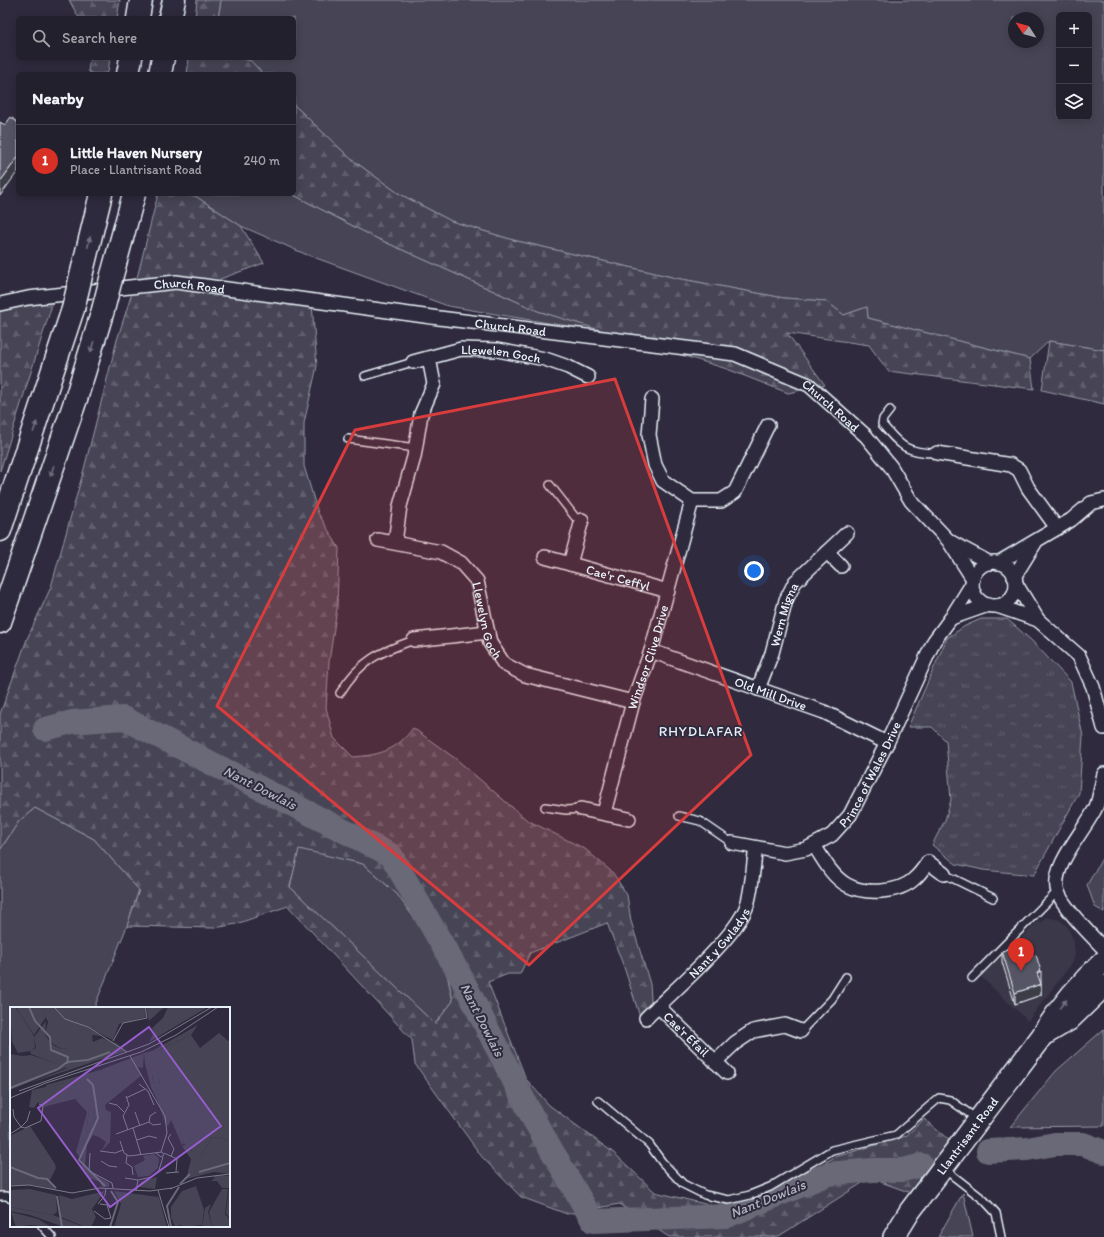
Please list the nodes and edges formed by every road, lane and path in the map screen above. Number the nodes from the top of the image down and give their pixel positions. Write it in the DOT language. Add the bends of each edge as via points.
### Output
graph roads {
  1 [pos="141,0"];
  2 [pos="174,0"];
  3 [pos="138,16"];
  4 [pos="170,16"];
  5 [pos="131,60"];
  6 [pos="163,60"];
  7 [pos="128,72"];
  8 [pos="160,72"];
  9 [pos="101,196"];
  10 [pos="133,196"];
  11 [pos="0,304"];
  12 [pos="429,358"];
  13 [pos="412,362"];
  14 [pos="365,376"];
  15 [pos="588,377"];
  16 [pos="652,399"];
  17 [pos="890,410"];
  18 [pos="768,425"];
  19 [pos="348,439"];
  20 [pos="416,448"];
  21 [pos="937,453"];
  22 [pos="550,485"];
  23 [pos="1104,500"];
  24 [pos="692,501"];
  25 [pos="582,520"];
  26 [pos="1058,528"];
  27 [pos="0,530"];
  28 [pos="847,533"];
  29 [pos="378,540"];
  30 [pos="948,540"];
  31 [pos="1036,541"];
  32 [pos="395,542"];
  33 [pos="827,552"];
  34 [pos="545,557"];
  35 [pos="994,563"];
  36 [pos="570,564"];
  37 [pos="840,566"];
  38 [pos="1015,580"];
  39 [pos="972,581"];
  40 [pos="668,591"];
  41 [pos="992,606"];
  42 [pos="951,618"];
  43 [pos="1038,620"];
  44 [pos="0,622"];
  45 [pos="488,632"];
  46 [pos="414,640"];
  47 [pos="652,651"];
  48 [pos="758,689"];
  49 [pos="340,693"];
  50 [pos="633,702"];
  51 [pos="1104,728"];
  52 [pos="887,743"];
  53 [pos="1104,774"];
  54 [pos="545,807"];
  55 [pos="581,809"];
  56 [pos="604,813"];
  57 [pos="679,816"];
  58 [pos="629,819"];
  59 [pos="732,844"];
  60 [pos="814,845"];
  61 [pos="756,848"];
  62 [pos="944,874"];
  63 [pos="1057,892"];
  64 [pos="993,898"];
  65 [pos="1104,949"];
  66 [pos="1104,961"];
  67 [pos="846,977"];
  68 [pos="972,978"];
  69 [pos="1104,986"];
  70 [pos="658,1006"];
  71 [pos="646,1018"];
  72 [pos="801,1030"];
  73 [pos="1042,1036"];
  74 [pos="715,1062"];
  75 [pos="727,1074"];
  76 [pos="598,1101"];
  77 [pos="979,1120"];
  78 [pos="943,1168"];
  79 [pos="0,1196"];
  80 [pos="10,1198"];
  81 [pos="43,1227"];
  82 [pos="52,1237"];
  83 [pos="894,1237"];
  84 [pos="1001,1237"];
  1 -- 3 [label="highway"];
  2 -- 4 [label="highway"];
  5 -- 7 [label="highway"];
  6 -- 8 [label="highway"];
  27 -- 9 [label="highway, one-way, bridge" via="73,309"];
  10 -- 44 [label="highway, one-way, bridge" via="74,406"];
  11 -- 30 [label="street, Church Road" via="28,298 176,282 431,317 735,354 809,385 866,436 891,467 911,501"];
  12 -- 13 [label="street, Llewelen Goch"];
  12 -- 15 [label="street, Llewelen Goch" via="461,349 497,350 545,359"];
  12 -- 20 [label="street" via="434,384 421,414"];
  13 -- 14 [label="lane"];
  16 -- 24 [label="street" via="649,435 655,465 663,482"];
  17 -- 21 [label="lane" via="882,424 905,447 919,453"];
  18 -- 24 [label="street" via="735,492 721,501"];
  19 -- 20 [label="lane"];
  20 -- 32 [label="street" via="400,506"];
  21 -- 26 [label="street" via="1011,465 1019,470 1028,488"];
  22 -- 25 [label="lane" via="575,517"];
  23 -- 26 [label="street" via="1091,503"];
  24 -- 40 [label="street, Windsor Clive Drive"];
  25 -- 36 [label="street, Cae'r Ceffyl"];
  26 -- 31 [label="street"];
  28 -- 33 [label="street, Wern Migna"];
  29 -- 32 [label="street, Llewelyn Goch"];
  30 -- 35 [label="street, Church Road"];
  30 -- 39 [label="street, Church Road"];
  31 -- 35 [label="street"];
  31 -- 38 [label="street"];
  32 -- 45 [label="street, Llewelyn Goch" via="441,552 461,563 477,581"];
  33 -- 37 [label="street"];
  33 -- 48 [label="street, Wern Migna" via="795,582 786,600 772,654"];
  34 -- 36 [label="street, Cae'r Ceffyl"];
  35 -- 38 [label="street" via="1005,565"];
  35 -- 39 [label="street" via="977,570"];
  36 -- 40 [label="street, Cae'r Ceffyl"];
  38 -- 41 [label="street" via="1014,592 1010,599 1004,604"];
  38 -- 43 [label="street"];
  39 -- 41 [label="street" via="976,597"];
  39 -- 42 [label="street, Prince of Wales Drive"];
  40 -- 47 [label="street, Windsor Clive Drive"];
  41 -- 42 [label="street"];
  41 -- 43 [label="street"];
  42 -- 52 [label="street, Prince of Wales Drive" via="934,641"];
  43 -- 51 [label="street" via="1079,656 1093,687"];
  45 -- 46 [label="street"];
  45 -- 50 [label="street, Llewelyn Goch" via="490,643 504,664 525,675"];
  46 -- 49 [label="lane" via="368,661 350,677"];
  47 -- 48 [label="street, Old Mill Drive"];
  47 -- 50 [label="street, Windsor Clive Drive"];
  48 -- 52 [label="street, Old Mill Drive" via="824,712"];
  50 -- 56 [label="street, Windsor Clive Drive"];
  52 -- 60 [label="street, Prince of Wales Drive" via="850,815 832,835"];
  53 -- 63 [label="street" via="1096,807 1071,847 1058,875"];
  54 -- 55 [label="lane"];
  55 -- 56 [label="street"];
  56 -- 58 [label="street"];
  57 -- 59 [label="lane" via="700,822"];
  59 -- 61 [label="street, Prince of Wales Drive"];
  60 -- 61 [label="street, Prince of Wales Drive" via="785,853"];
  60 -- 62 [label="street" via="828,867 846,885 866,892 889,890 914,880 928,862"];
  61 -- 70 [label="street, Nant y Gwladys" via="746,907 738,923"];
  62 -- 64 [label="lane"];
  63 -- 65 [label="street" via="1073,915"];
  63 -- 68 [label="lane"];
  73 -- 66 [label="main road, Llantrisant Road, one-way" via="1056,1012"];
  67 -- 72 [label="lane" via="832,999"];
  69 -- 73 [label="main road, Llantrisant Road" via="1069,1020"];
  70 -- 71 [label="street, Nant y Gwladys"];
  70 -- 74 [label="street, Cae'r Efail"];
  72 -- 74 [label="street, Cae'r Efail" via="785,1025 753,1030"];
  73 -- 77 [label="main road, Llantrisant Road"];
  74 -- 75 [label="street, Cae'r Efail"];
  76 -- 77 [label="lane" via="649,1144 683,1184 705,1194 729,1200 770,1187 832,1150 896,1134 939,1098 950,1100"];
  77 -- 78 [label="main road, Llantrisant Road"];
  78 -- 83 [label="main road, Llantrisant Road" via="910,1211"];
  78 -- 84 [label="lane" via="984,1200 996,1213"];
  79 -- 80 [label="lane"];
  81 -- 82 [label="lane"];
}
